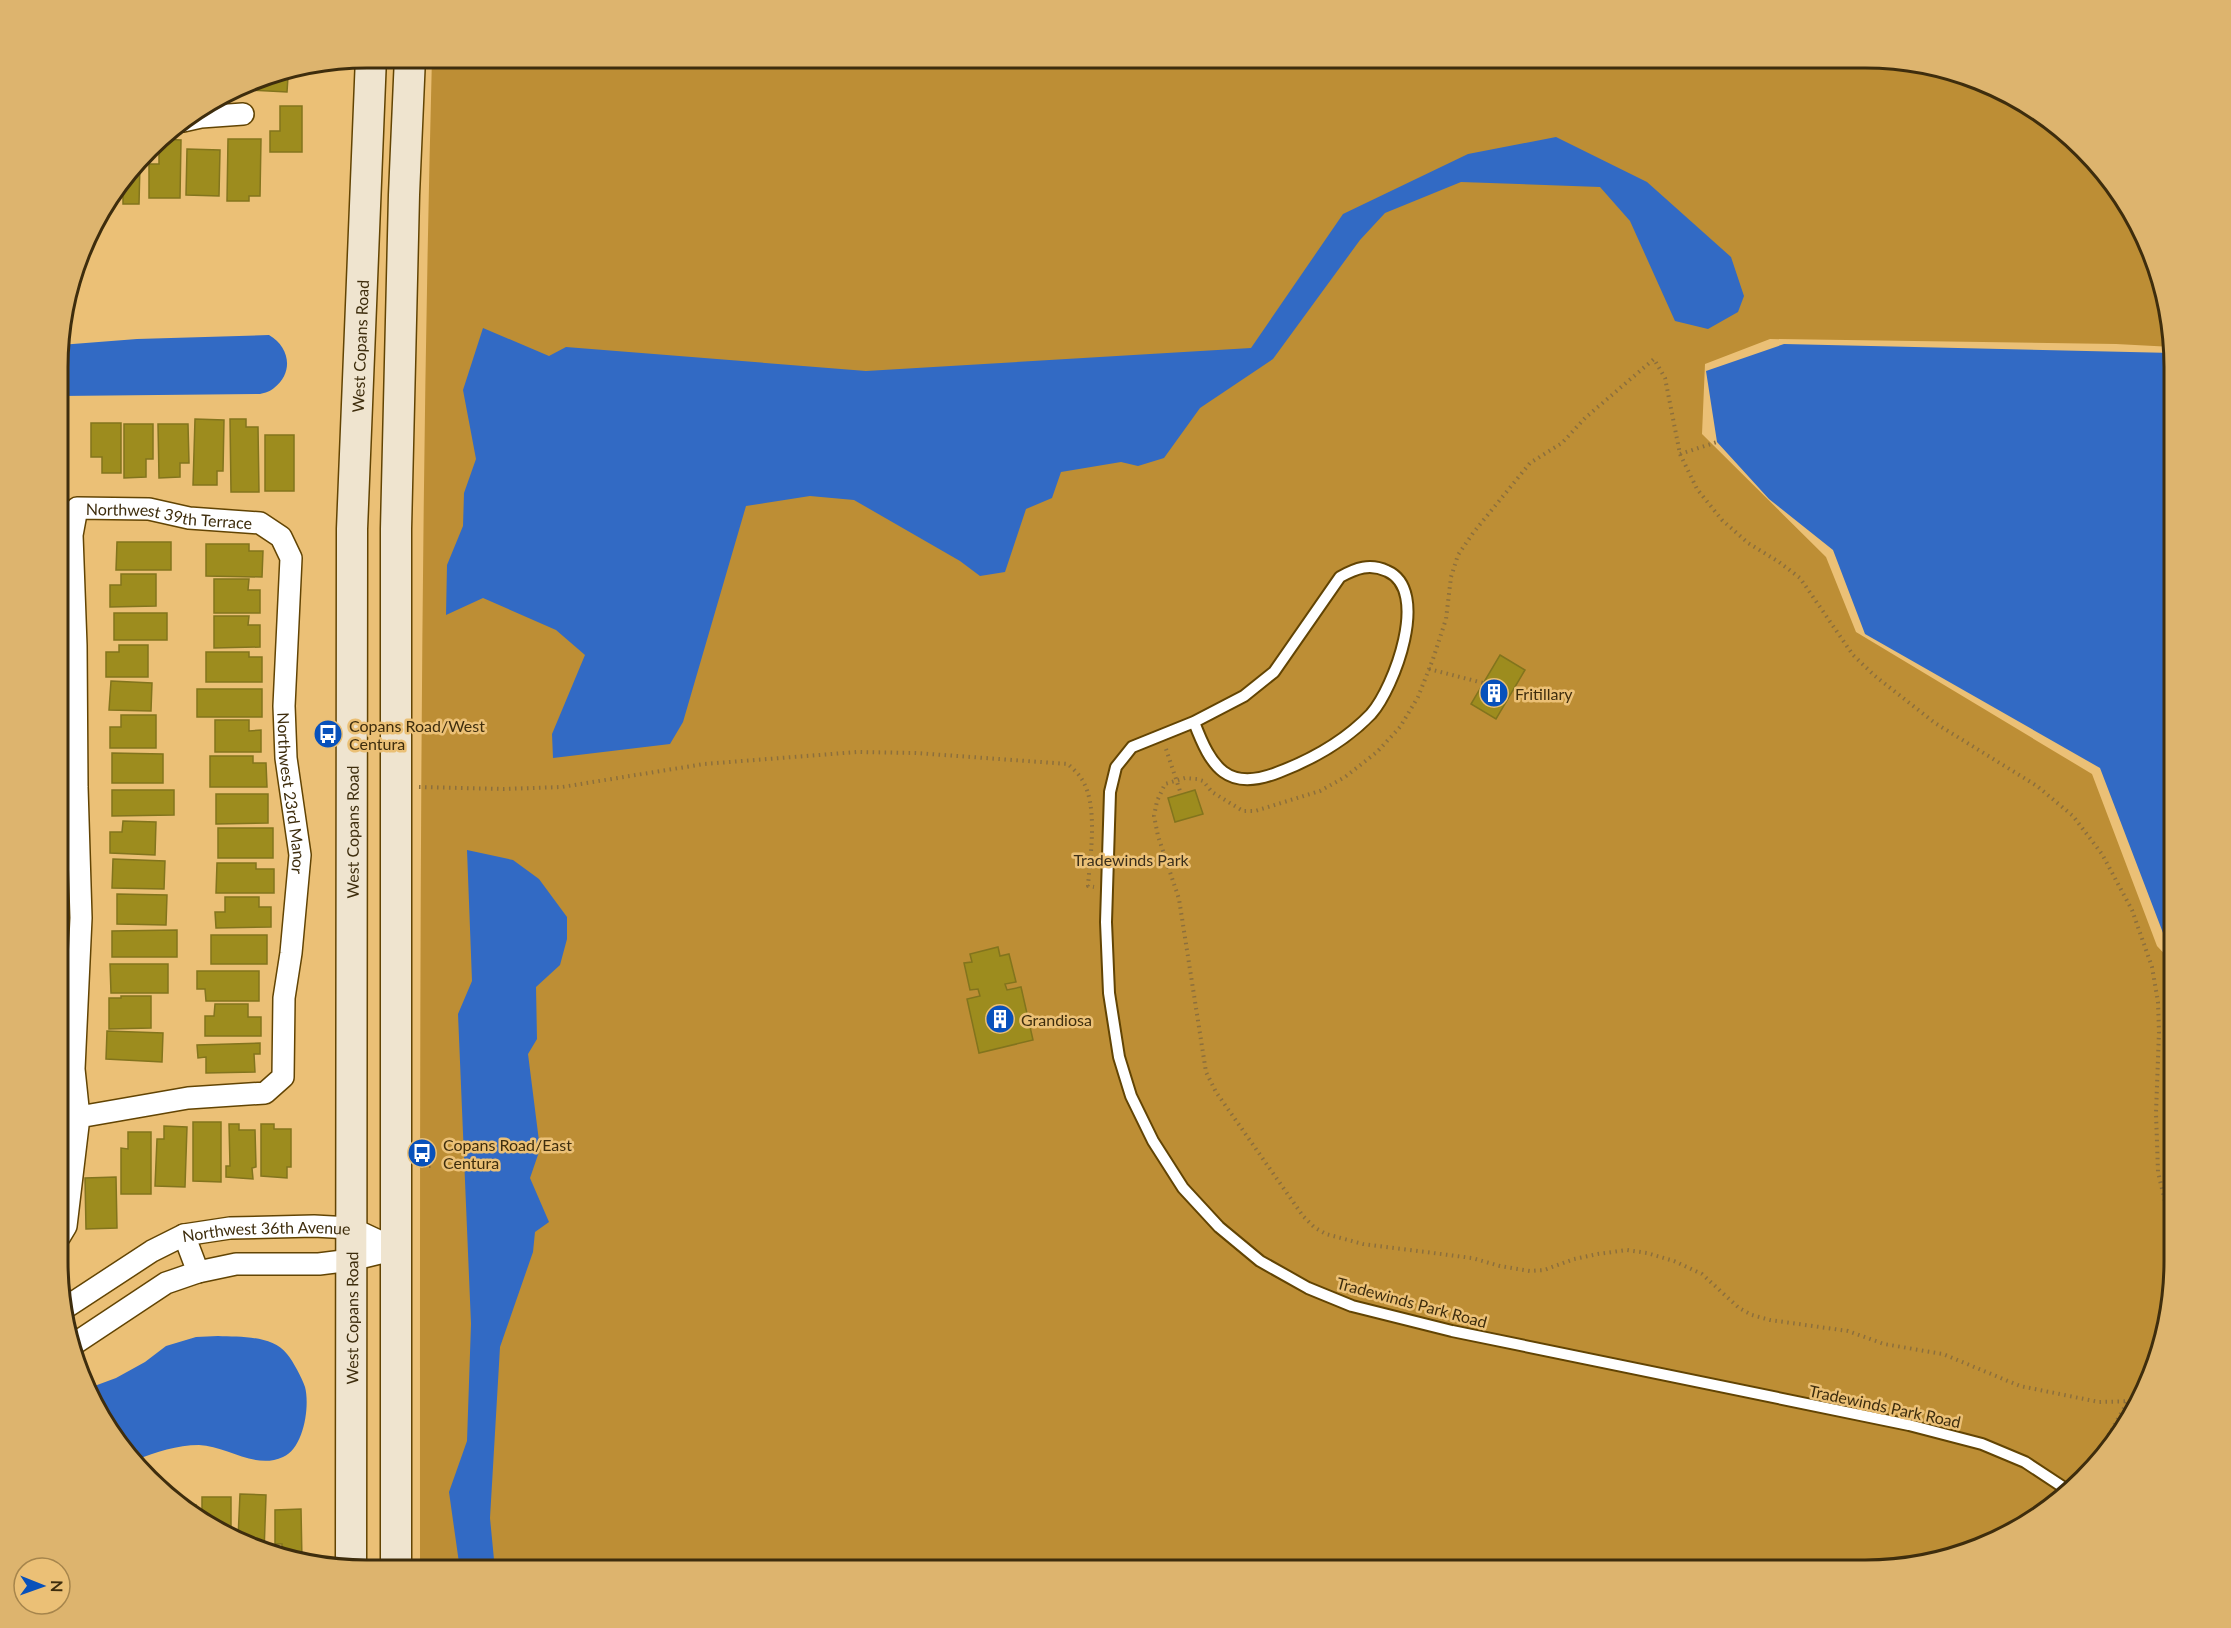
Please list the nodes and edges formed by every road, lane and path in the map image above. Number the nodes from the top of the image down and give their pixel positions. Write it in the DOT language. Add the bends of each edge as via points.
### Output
graph roads {
  1 [pos="371,68"];
  2 [pos="410,68"];
  3 [pos="243,114"];
  4 [pos="204,116"];
  5 [pos="1717,442"];
  6 [pos="1680,454"];
  7 [pos="260,523"];
  8 [pos="1429,669"];
  9 [pos="1483,683"];
  10 [pos="352,699"];
  11 [pos="396,699"];
  12 [pos="1194,722"];
  13 [pos="1161,734"];
  14 [pos="396,772"];
  15 [pos="1176,780"];
  16 [pos="1181,794"];
  17 [pos="1107,887"];
  18 [pos="79,1117"];
  19 [pos="423,1166"];
  20 [pos="433,1166"];
  21 [pos="2164,1197"];
  22 [pos="68,1209"];
  23 [pos="351,1228"];
  24 [pos="184,1235"];
  25 [pos="396,1249"];
  26 [pos="351,1260"];
  27 [pos="198,1272"];
  28 [pos="71,1305"];
  29 [pos="79,1341"];
  30 [pos="2128,1401"];
  31 [pos="2112,1430"];
  32 [pos="2062,1486"];
  33 [pos="351,1560"];
  34 [pos="396,1560"];
  1 -- 10 [label="main road, West Copans Road" via="352,529"];
  2 -- 11 [label="main road" via="396,529"];
  3 -- 4 [label="street"];
  5 -- 6 [label="path"];
  6 -- 8 [label="path" via="1665,378 1654,359 1562,442 1530,463 1473,533 1458,555 1446,619"];
  6 -- 21 [label="path" via="1696,489 1722,520 1800,578 1867,669 1935,723 2037,786 2073,816 2102,855 2132,910 2152,968 2159,1032 2158,1172"];
  7 -- 18 [label="street, Northwest 23rd Manor" via="281,537 291,558 284,706 286,758 300,855 284,998 283,1077 265,1094 188,1098"];
  7 -- 18 [label="street, Northwest 39th Terrace" via="189,518 149,509 77,508 72,535 81,918 74,1069"];
  8 -- 9 [label="path"];
  8 -- 15 [label="path" via="1400,727 1369,758 1320,791 1244,811 1197,778"];
  10 -- 11 [label="main road"];
  10 -- 23 [label="main road, West Copans Road"];
  11 -- 14 [label="main road"];
  12 -- 12 [label="lane, Tradewinds Park Road" via="1204,750 1215,766 1244,780 1266,777 1303,762 1339,741 1372,712 1391,680 1406,634 1409,604 1403,586 1393,573 1377,567 1356,568 1340,577 1274,672 1244,696"];
  12 -- 13 [label="lane, Tradewinds Park Road"];
  13 -- 15 [label="path"];
  13 -- 17 [label="lane, Tradewinds Park Road" via="1132,747 1116,767 1110,792"];
  14 -- 17 [label="path" via="417,787 504,789 562,787 704,764 857,752 1068,764 1082,778 1089,802 1088,886"];
  14 -- 25 [label="main road"];
  15 -- 16 [label="path"];
  15 -- 30 [label="path" via="1165,784 1154,816 1179,899 1206,1072 1215,1092 1314,1227 1363,1244 1472,1258 1530,1271 1598,1254 1647,1252 1702,1274 1752,1315 1848,1331 1884,1344 1943,1354 2020,1386 2099,1402"];
  17 -- 32 [label="lane, Tradewinds Park Road" via="1109,993 1119,1057 1131,1096 1183,1188 1219,1227 1260,1261 1308,1288 1363,1309 1452,1331 1909,1425 1982,1444 2025,1462"];
  18 -- 22 [label="street"];
  19 -- 20 [label="path"];
  23 -- 24 [label="street, Northwest 36th Avenue" via="230,1228"];
  23 -- 25 [label="street, Northwest 36th Avenue"];
  23 -- 26 [label="main road, West Copans Road"];
  24 -- 27 [label="street"];
  24 -- 28 [label="street, Northwest 36th Avenue" via="152,1251"];
  25 -- 26 [label="street, Northwest 36th Avenue"];
  25 -- 34 [label="main road"];
  26 -- 27 [label="street, Northwest 36th Avenue" via="236,1264"];
  26 -- 33 [label="main road, West Copans Road"];
  27 -- 29 [label="street, Northwest 36th Avenue" via="166,1283"];
  30 -- 31 [label="path"];
}
